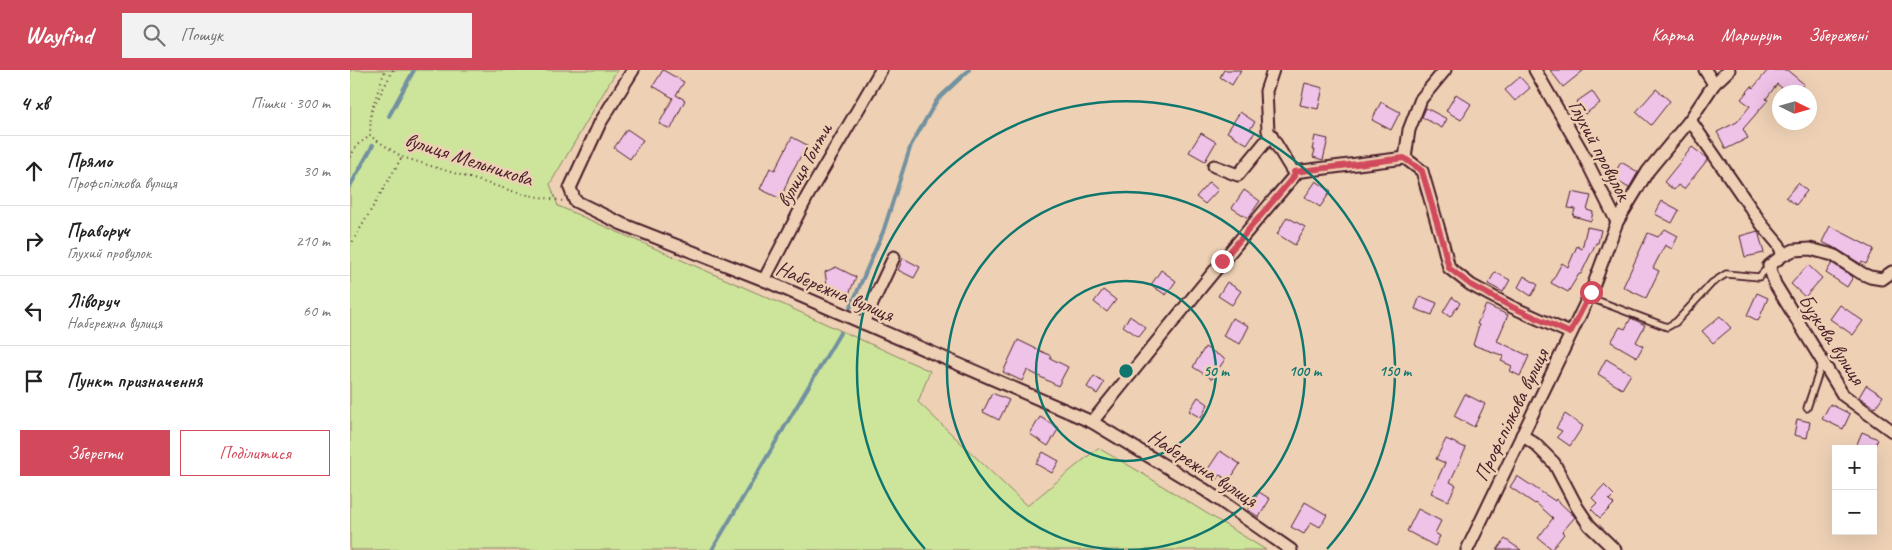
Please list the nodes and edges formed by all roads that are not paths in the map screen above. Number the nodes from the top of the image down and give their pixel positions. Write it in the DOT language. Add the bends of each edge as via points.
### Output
graph roads {
  1 [pos="633,70"];
  2 [pos="881,70"];
  3 [pos="1273,70"];
  4 [pos="1445,70"];
  5 [pos="1535,70"];
  6 [pos="1705,70"];
  7 [pos="1729,70"];
  8 [pos="1714,84"];
  9 [pos="1690,120"];
  10 [pos="1271,135"];
  11 [pos="1404,158"];
  12 [pos="1214,166"];
  13 [pos="1294,172"];
  14 [pos="1617,222"];
  15 [pos="1783,255"];
  16 [pos="894,257"];
  17 [pos="1770,266"];
  18 [pos="1892,272"];
  19 [pos="764,280"];
  20 [pos="1588,297"];
  21 [pos="863,323"];
  22 [pos="1570,333"];
  23 [pos="1822,363"];
  24 [pos="1807,408"];
  25 [pos="1092,422"];
  26 [pos="1892,432"];
  27 [pos="1522,435"];
  28 [pos="1291,550"];
  29 [pos="1466,550"];
  30 [pos="1615,550"];
  1 -- 19 [label="street, Набережна вулиця" via="600,123 570,188 575,201 622,224"];
  2 -- 19 [label="street, вулиця Гонти" via="808,195"];
  3 -- 10 [label="street" via="1266,91 1268,131"];
  4 -- 11 [label="street" via="1421,99 1409,130"];
  5 -- 14 [label="street, Глухий провулок"];
  6 -- 8 [label="street"];
  7 -- 8 [label="street, Профспілкова вулиця"];
  8 -- 9 [label="street, Профспілкова вулиця"];
  9 -- 14 [label="street, Профспілкова вулиця" via="1648,171"];
  9 -- 15 [label="street" via="1763,226 1780,245"];
  10 -- 12 [label="street" via="1238,176"];
  10 -- 13 [label="street"];
  11 -- 13 [label="street"];
  11 -- 22 [label="street" via="1422,171 1449,268 1471,285"];
  13 -- 25 [label="street" via="1295,175"];
  14 -- 20 [label="street, Профспілкова вулиця"];
  15 -- 17 [label="street"];
  15 -- 18 [label="street" via="1794,250 1810,250 1833,255 1870,277 1882,279"];
  16 -- 21 [label="street"];
  17 -- 20 [label="lane" via="1759,277 1726,274 1712,283 1676,322 1667,327"];
  17 -- 23 [label="street, Бузкова вулиця" via="1775,284"];
  19 -- 21 [label="street, Набережна вулиця"];
  20 -- 22 [label="street, Профспілкова вулиця"];
  21 -- 25 [label="street, Набережна вулиця"];
  22 -- 27 [label="street, Профспілкова вулиця"];
  23 -- 24 [label="lane"];
  23 -- 26 [label="street, Бузкова вулиця" via="1843,395"];
  25 -- 28 [label="street, Набережна вулиця" via="1205,490"];
  27 -- 29 [label="street, Профспілкова вулиця"];
  27 -- 30 [label="street" via="1554,463 1589,525"];
}
